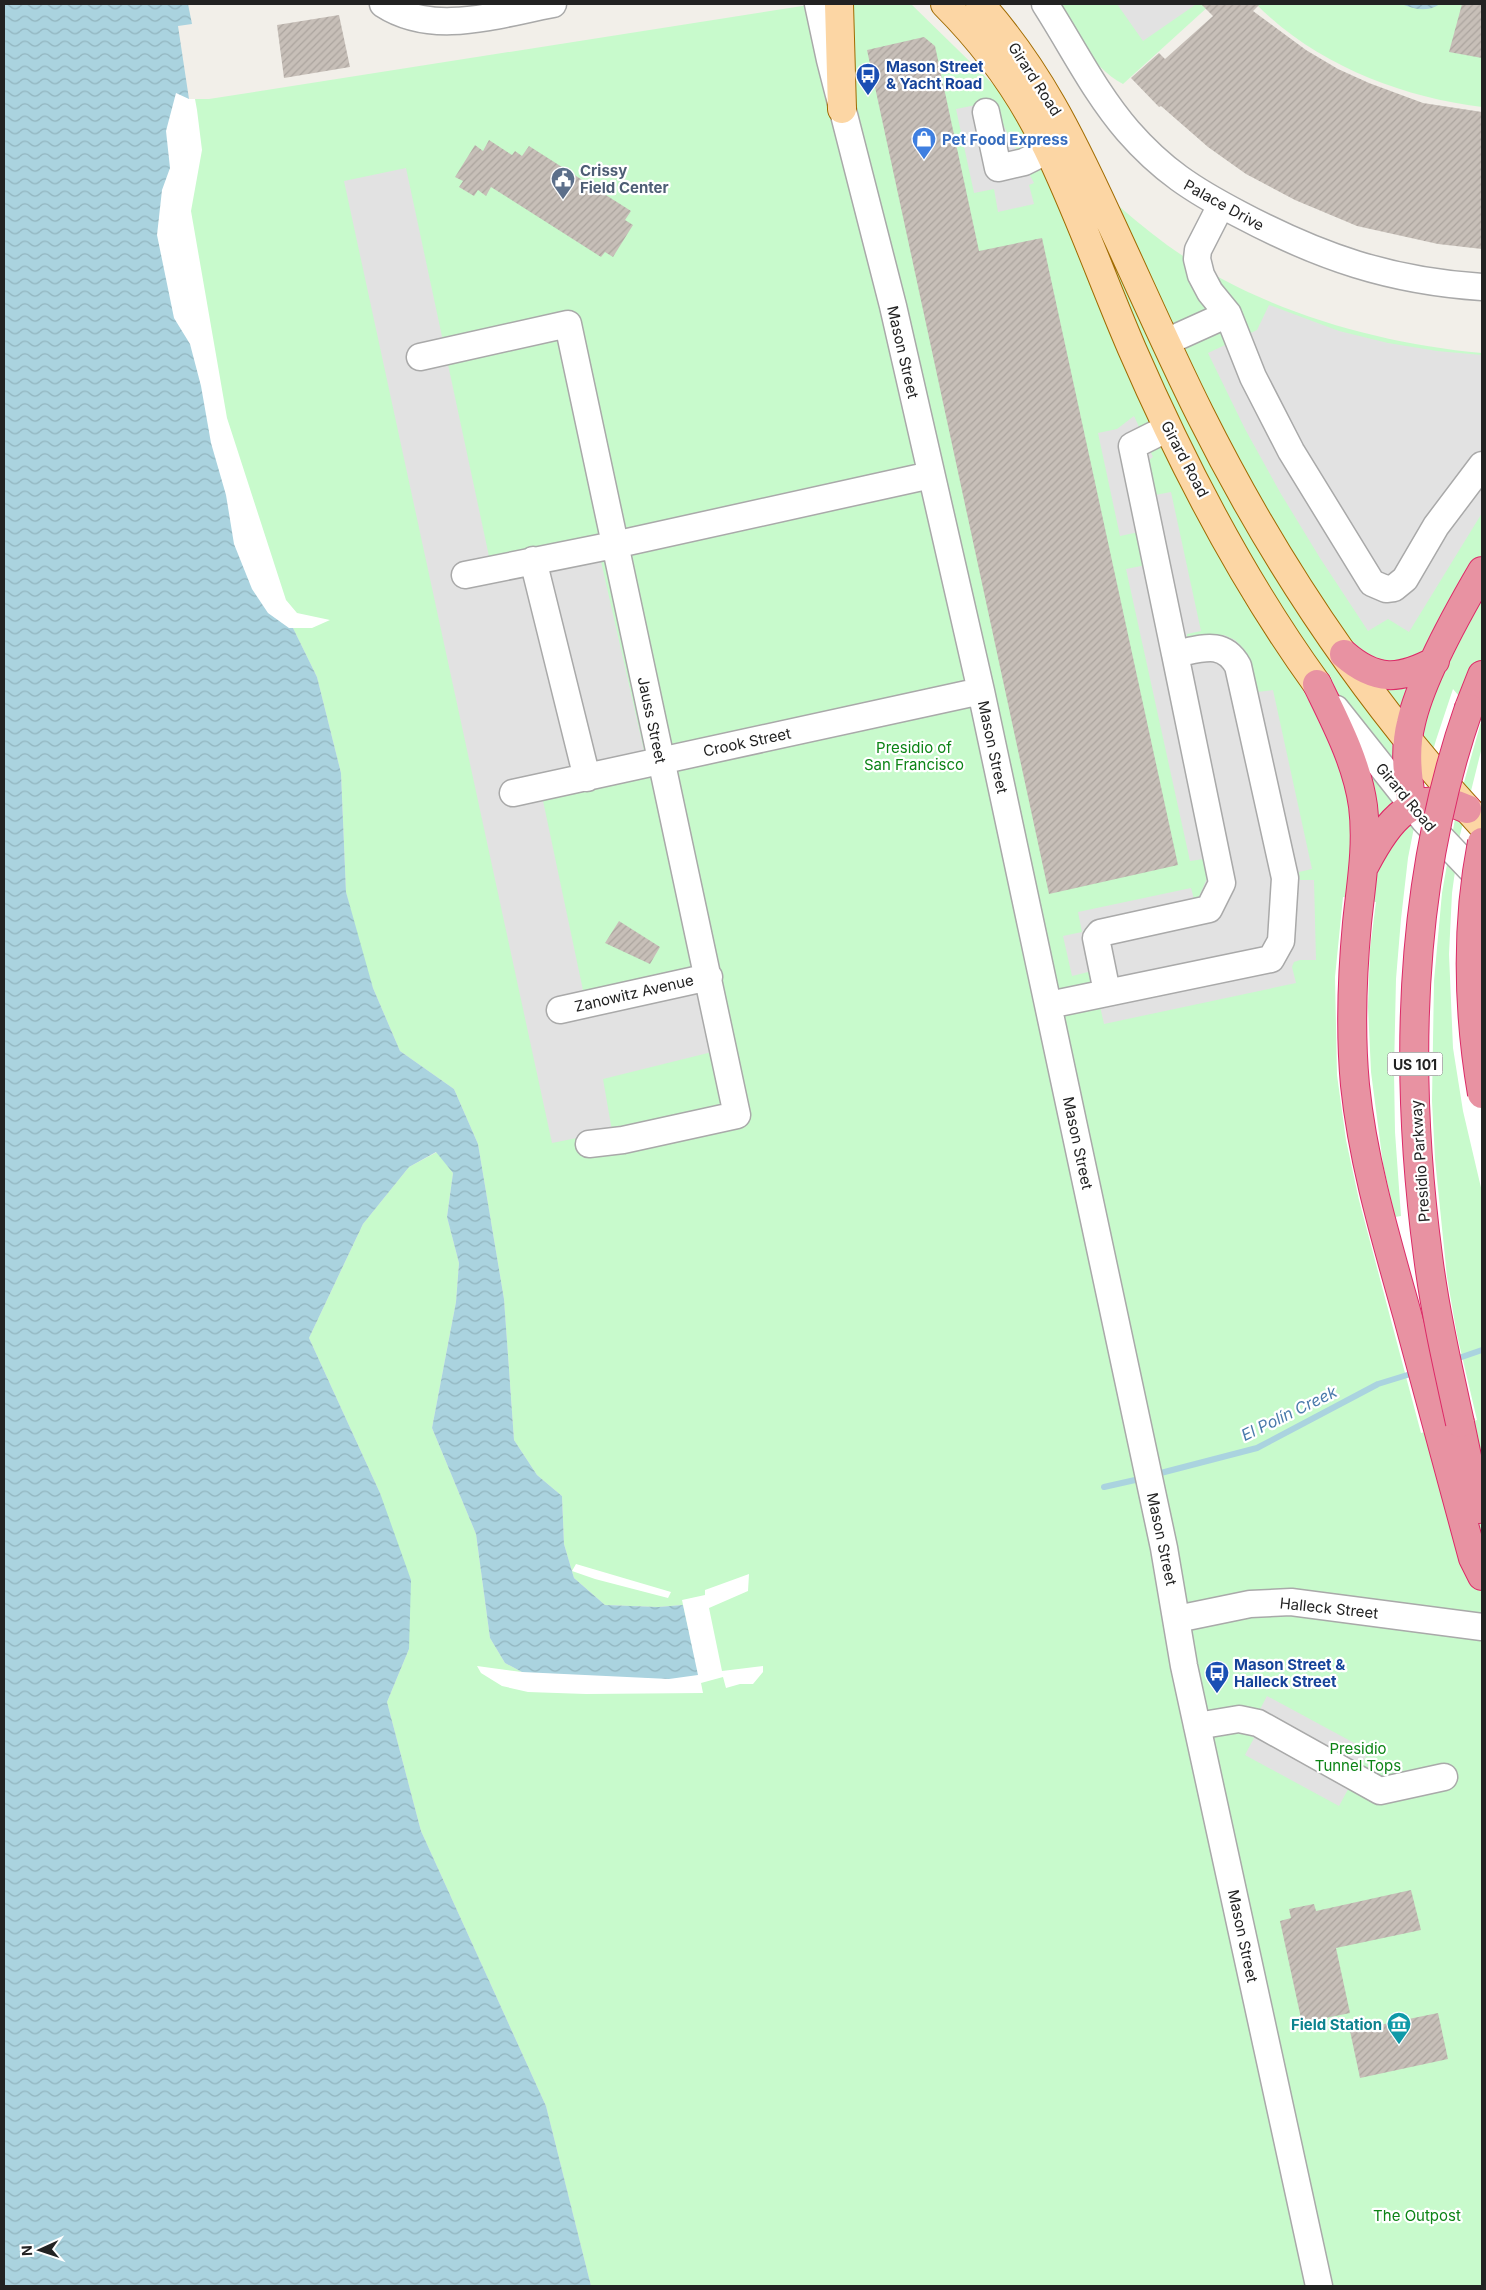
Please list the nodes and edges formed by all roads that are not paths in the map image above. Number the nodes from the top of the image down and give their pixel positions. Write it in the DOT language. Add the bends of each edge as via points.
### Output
graph roads {
  1 [pos="383,4"];
  2 [pos="553,4"];
  3 [pos="818,4"];
  4 [pos="839,4"];
  5 [pos="945,4"];
  6 [pos="980,4"];
  7 [pos="1046,4"];
  8 [pos="842,109"];
  9 [pos="986,112"];
  10 [pos="1048,150"];
  11 [pos="1221,205"];
  12 [pos="1482,287"];
  13 [pos="1228,314"];
  14 [pos="1166,342"];
  15 [pos="420,357"];
  16 [pos="1168,428"];
  17 [pos="1482,465"];
  18 [pos="931,475"];
  19 [pos="614,545"];
  20 [pos="534,560"];
  21 [pos="1482,571"];
  22 [pos="465,575"];
  23 [pos="1175,654"];
  24 [pos="1344,654"];
  25 [pos="1435,661"];
  26 [pos="1482,675"];
  27 [pos="1317,684"];
  28 [pos="981,691"];
  29 [pos="1408,739"];
  30 [pos="661,761"];
  31 [pos="587,778"];
  32 [pos="513,793"];
  33 [pos="1412,806"];
  34 [pos="1475,817"];
  35 [pos="1482,842"];
  36 [pos="1364,866"];
  37 [pos="1482,881"];
  38 [pos="708,977"];
  39 [pos="1107,992"];
  40 [pos="1049,1005"];
  41 [pos="560,1010"];
  42 [pos="1482,1094"];
  43 [pos="589,1144"];
  44 [pos="1449,1426"];
  45 [pos="1482,1530"];
  46 [pos="1482,1576"];
  47 [pos="1177,1619"];
  48 [pos="1482,1627"];
  49 [pos="1197,1726"];
  50 [pos="1444,1777"];
  51 [pos="1319,2286"];
  1 -- 2 [label="street" via="415,18 437,22"];
  3 -- 8 [label="street, Mason Street"];
  4 -- 8 [label="main road"];
  5 -- 10 [label="main road, Girard Road" via="1002,72"];
  6 -- 14 [label="main road, Girard Road" via="1023,58 1060,118"];
  7 -- 11 [label="street, Palace Drive" via="1098,90 1126,129 1179,180"];
  8 -- 18 [label="street, Mason Street" via="883,261"];
  9 -- 10 [label="street" via="998,168 1024,162"];
  10 -- 16 [label="main road, Girard Road"];
  11 -- 12 [label="street, Palace Drive" via="1308,248 1354,265 1420,280"];
  11 -- 13 [label="street" via="1201,242 1197,259 1205,284"];
  13 -- 14 [label="street"];
  13 -- 17 [label="street" via="1253,377 1291,451 1367,576 1379,588 1394,588 1405,579 1436,526"];
  14 -- 24 [label="main road, Girard Road" via="1244,496"];
  15 -- 19 [label="street, Jauss Street" via="568,324"];
  16 -- 23 [label="street" via="1132,446"];
  16 -- 27 [label="main road, Girard Road" via="1280,634"];
  18 -- 19 [label="street"];
  18 -- 28 [label="street, Mason Street"];
  19 -- 20 [label="street"];
  19 -- 30 [label="street, Jauss Street"];
  20 -- 22 [label="street"];
  20 -- 31 [label="street"];
  21 -- 25 [label="highway"];
  23 -- 39 [label="street" via="1222,883 1209,909 1100,933 1096,938"];
  23 -- 39 [label="street" via="1207,648 1222,649 1232,654 1238,666 1285,878 1281,941 1271,959"];
  24 -- 25 [label="highway" via="1360,666 1388,676 1410,674"];
  24 -- 29 [label="main road, Girard Road"];
  25 -- 29 [label="highway" via="1415,710"];
  26 -- 44 [label="highway, Presidio Parkway / US 101, bridge" via="1452,758 1431,849 1422,926 1415,1042 1416,1128"];
  27 -- 33 [label="street, Girard Road"];
  27 -- 36 [label="highway" via="1341,734 1358,784 1364,816"];
  28 -- 30 [label="street, Crook Street"];
  28 -- 40 [label="street, Mason Street"];
  29 -- 33 [label="highway"];
  29 -- 34 [label="main road, Girard Road"];
  30 -- 31 [label="street, Crook Street"];
  30 -- 38 [label="street, Jauss Street"];
  31 -- 32 [label="street, Crook Street"];
  33 -- 34 [label="highway" via="1430,800 1450,801"];
  33 -- 36 [label="highway" via="1386,828"];
  33 -- 37 [label="street, Girard Road"];
  35 -- 42 [label="highway, bridge" via="1473,914 1471,970 1474,1035"];
  36 -- 44 [label="highway" via="1352,1004 1358,1108 1377,1204"];
  38 -- 41 [label="street, Zanowitz Avenue"];
  38 -- 43 [label="street, Jauss Street" via="737,1115 623,1140"];
  39 -- 40 [label="street"];
  40 -- 47 [label="street, Mason Street"];
  44 -- 45 [label="highway, Presidio Parkway / US 101"];
  44 -- 46 [label="highway" via="1474,1558"];
  47 -- 48 [label="street, Halleck Street" via="1250,1604 1291,1602"];
  47 -- 49 [label="street, Mason Street"];
  49 -- 50 [label="street" via="1239,1718 1258,1723 1380,1791"];
  49 -- 51 [label="street, Mason Street"];
}
